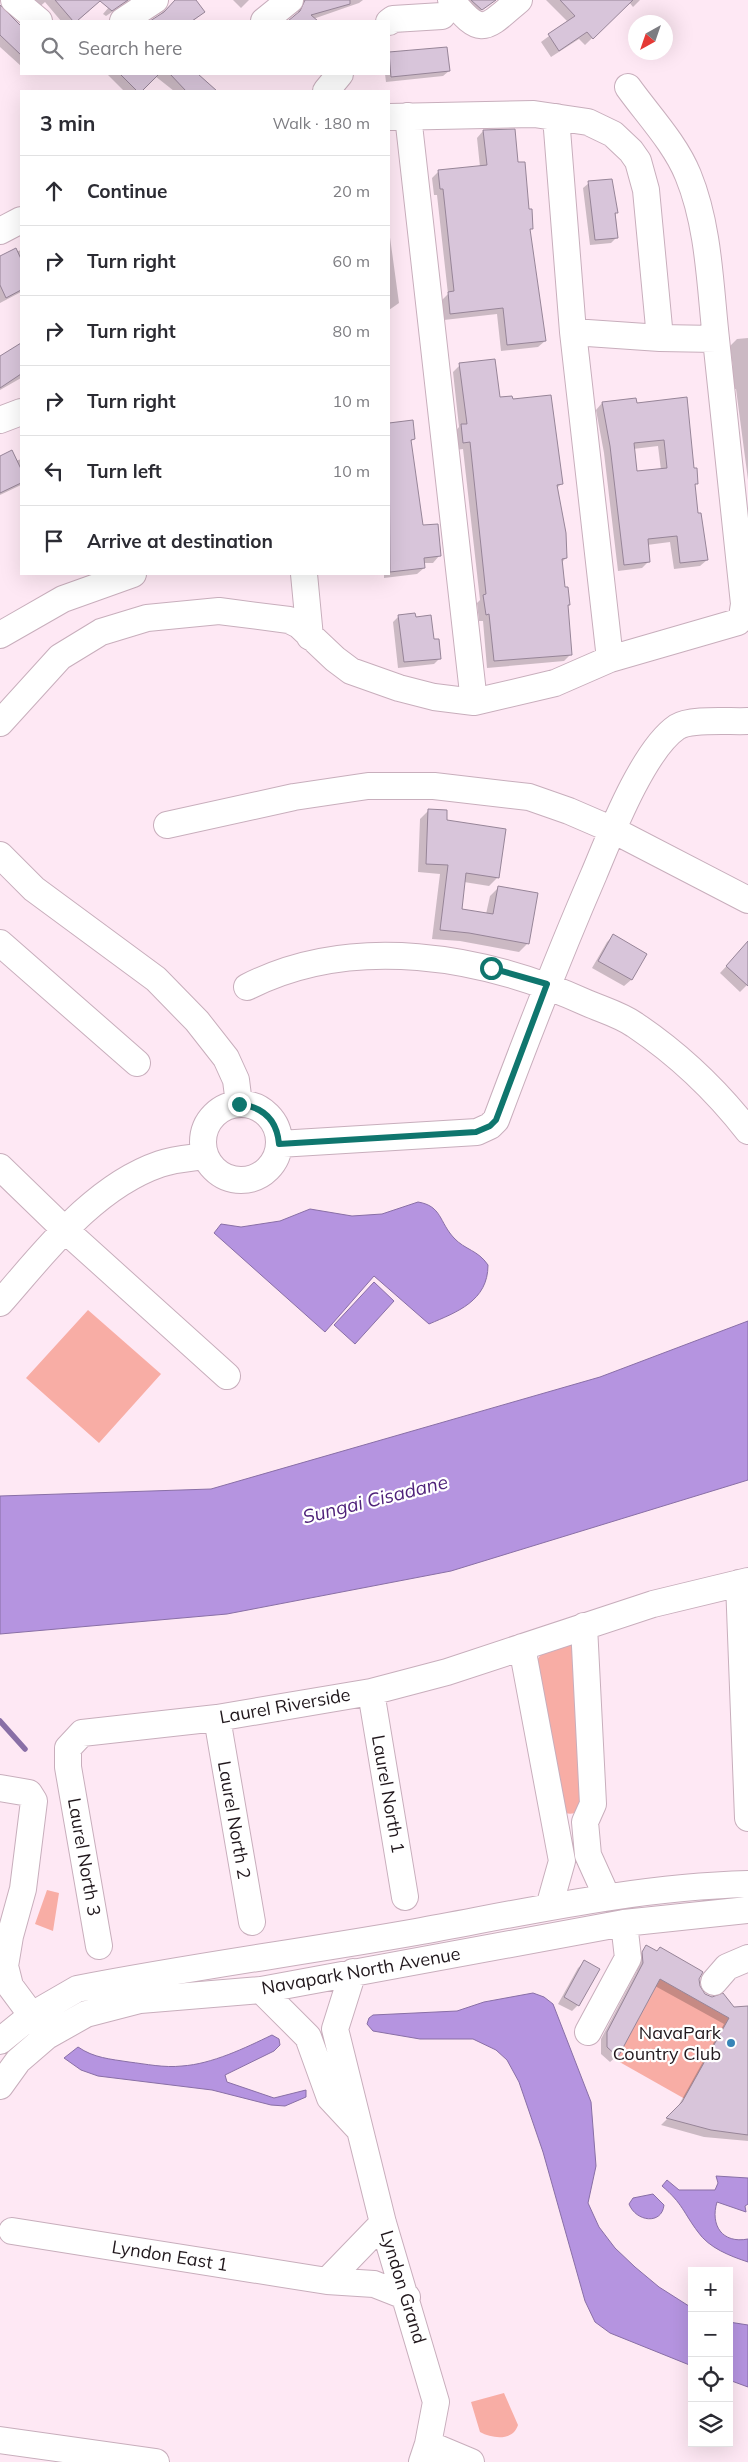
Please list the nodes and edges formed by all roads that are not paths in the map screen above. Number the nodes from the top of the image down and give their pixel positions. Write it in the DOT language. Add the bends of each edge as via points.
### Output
graph roads {
  1 [pos="14,0"];
  2 [pos="155,0"];
  3 [pos="290,0"];
  4 [pos="519,0"];
  5 [pos="446,8"];
  6 [pos="38,20"];
  7 [pos="125,20"];
  8 [pos="265,20"];
  9 [pos="390,21"];
  10 [pos="339,75"];
  11 [pos="628,87"];
  12 [pos="327,90"];
  13 [pos="398,116"];
  14 [pos="556,117"];
  15 [pos="20,221"];
  16 [pos="0,231"];
  17 [pos="573,332"];
  18 [pos="660,338"];
  19 [pos="716,339"];
  20 [pos="20,412"];
  21 [pos="0,420"];
  22 [pos="130,575"];
  23 [pos="304,575"];
  24 [pos="0,636"];
  25 [pos="310,637"];
  26 [pos="610,659"];
  27 [pos="474,702"];
  28 [pos="748,721"];
  29 [pos="0,722"];
  30 [pos="167,825"];
  31 [pos="613,830"];
  32 [pos="0,855"];
  33 [pos="748,900"];
  34 [pos="0,943"];
  35 [pos="547,984"];
  36 [pos="247,987"];
  37 [pos="137,1063"];
  38 [pos="239,1104"];
  39 [pos="748,1131"];
  40 [pos="279,1144"];
  41 [pos="205,1156"];
  42 [pos="0,1167"];
  43 [pos="64,1229"];
  44 [pos="0,1303"];
  45 [pos="227,1376"];
  46 [pos="744,1582"];
  47 [pos="584,1626"];
  48 [pos="522,1647"];
  49 [pos="371,1692"];
  50 [pos="217,1718"];
  51 [pos="68,1767"];
  52 [pos="2,1788"];
  53 [pos="748,1818"];
  54 [pos="585,1822"];
  55 [pos="554,1828"];
  56 [pos="748,1884"];
  57 [pos="405,1897"];
  58 [pos="606,1897"];
  59 [pos="549,1907"];
  60 [pos="748,1910"];
  61 [pos="252,1922"];
  62 [pos="624,1923"];
  63 [pos="99,1946"];
  64 [pos="748,1958"];
  65 [pos="2,1965"];
  66 [pos="353,1972"];
  67 [pos="714,1982"];
  68 [pos="261,1990"];
  69 [pos="32,2015"];
  70 [pos="335,2029"];
  71 [pos="588,2032"];
  72 [pos="47,2036"];
  73 [pos="308,2037"];
  74 [pos="0,2041"];
  75 [pos="0,2086"];
  76 [pos="359,2130"];
  77 [pos="383,2223"];
  78 [pos="12,2231"];
  79 [pos="327,2281"];
  80 [pos="407,2297"];
  81 [pos="0,2440"];
  82 [pos="425,2453"];
  83 [pos="156,2462"];
  84 [pos="471,2462"];
  1 -- 6 [label="street"];
  2 -- 7 [label="street"];
  3 -- 8 [label="street"];
  4 -- 5 [label="street" via="493,22 483,26 475,25"];
  5 -- 9 [label="street"];
  10 -- 12 [label="street"];
  11 -- 19 [label="street" via="669,142 688,174 703,230"];
  13 -- 14 [label="street" via="511,112"];
  13 -- 27 [label="street"];
  14 -- 17 [label="street"];
  14 -- 18 [label="street" via="602,127 625,144 638,162 649,206"];
  15 -- 16 [label="street"];
  17 -- 18 [label="street"];
  17 -- 26 [label="street"];
  18 -- 19 [label="street"];
  19 -- 26 [label="street" via="744,604 742,617 732,624"];
  20 -- 21 [label="street"];
  22 -- 24 [label="street" via="62,599"];
  23 -- 25 [label="street"];
  25 -- 27 [label="street" via="351,672 425,695"];
  25 -- 29 [label="street" via="289,620 265,616 219,611 147,618 101,632 60,657"];
  26 -- 27 [label="street" via="555,683"];
  28 -- 31 [label="street" via="702,722 679,726 671,732 647,764"];
  30 -- 31 [label="street" via="312,794 368,786 434,786 529,798"];
  31 -- 33 [label="street"];
  31 -- 35 [label="street"];
  32 -- 38 [label="street" via="34,889 156,979 197,1021 226,1058 236,1080"];
  34 -- 37 [label="street"];
  35 -- 36 [label="street" via="440,958 373,956 294,968"];
  35 -- 39 [label="street" via="634,1024 702,1079 725,1101"];
  35 -- 40 [label="street" via="496,1120 490,1126 476,1132"];
  38 -- 40 [label="street" via="251,1105 272,1119 278,1131"];
  38 -- 41 [label="street" via="227,1106 209,1121 203,1138"];
  40 -- 41 [label="street" via="269,1168 247,1180 221,1175"];
  41 -- 43 [label="street" via="161,1163 138,1174 101,1198"];
  42 -- 43 [label="street"];
  43 -- 44 [label="street"];
  43 -- 45 [label="street"];
  46 -- 47 [label="street, Laurel Riverside" via="653,1604"];
  46 -- 53 [label="street"];
  47 -- 48 [label="street, Laurel Riverside"];
  47 -- 54 [label="street" via="593,1804"];
  48 -- 49 [label="street, Laurel Riverside" via="447,1672"];
  48 -- 55 [label="street"];
  49 -- 50 [label="street, Laurel Riverside"];
  49 -- 57 [label="street, Laurel North 1"];
  50 -- 51 [label="street, Laurel Riverside" via="82,1733 68,1748"];
  50 -- 61 [label="street, Laurel North 2"];
  51 -- 63 [label="street, Laurel North 3"];
  52 -- 65 [label="street" via="30,1793 34,1801 23,1889"];
  54 -- 55 [label="street"];
  54 -- 58 [label="street" via="588,1855"];
  55 -- 59 [label="street" via="562,1861"];
  56 -- 58 [label="street" via="695,1885"];
  58 -- 59 [label="street"];
  59 -- 69 [label="street" via="77,1989"];
  60 -- 62 [label="street, Navapark North Avenue"];
  62 -- 66 [label="street, Navapark North Avenue"];
  62 -- 71 [label="street" via="628,1958"];
  64 -- 67 [label="street" via="727,1966"];
  65 -- 69 [label="street" via="10,1986"];
  66 -- 68 [label="street, Navapark North Avenue"];
  66 -- 70 [label="street"];
  68 -- 72 [label="street, Navapark North Avenue" via="140,2000 86,2014"];
  68 -- 73 [label="street, Lyndon Grand"];
  69 -- 72 [label="street"];
  69 -- 74 [label="street"];
  70 -- 73 [label="street"];
  70 -- 76 [label="street, Lyndon Grand"];
  72 -- 75 [label="street, Navapark North Avenue" via="18,2061"];
  73 -- 76 [label="street, Lyndon Grand" via="330,2098"];
  76 -- 77 [label="street, Lyndon Grand"];
  77 -- 79 [label="street"];
  77 -- 80 [label="street, Lyndon Grand"];
  78 -- 79 [label="street, Lyndon East 1"];
  79 -- 80 [label="street, Lyndon East 1" via="374,2284"];
  80 -- 82 [label="street, Lyndon Grand" via="436,2402"];
  81 -- 83 [label="street"];
  82 -- 84 [label="street, Lyndon Grand"];
}
